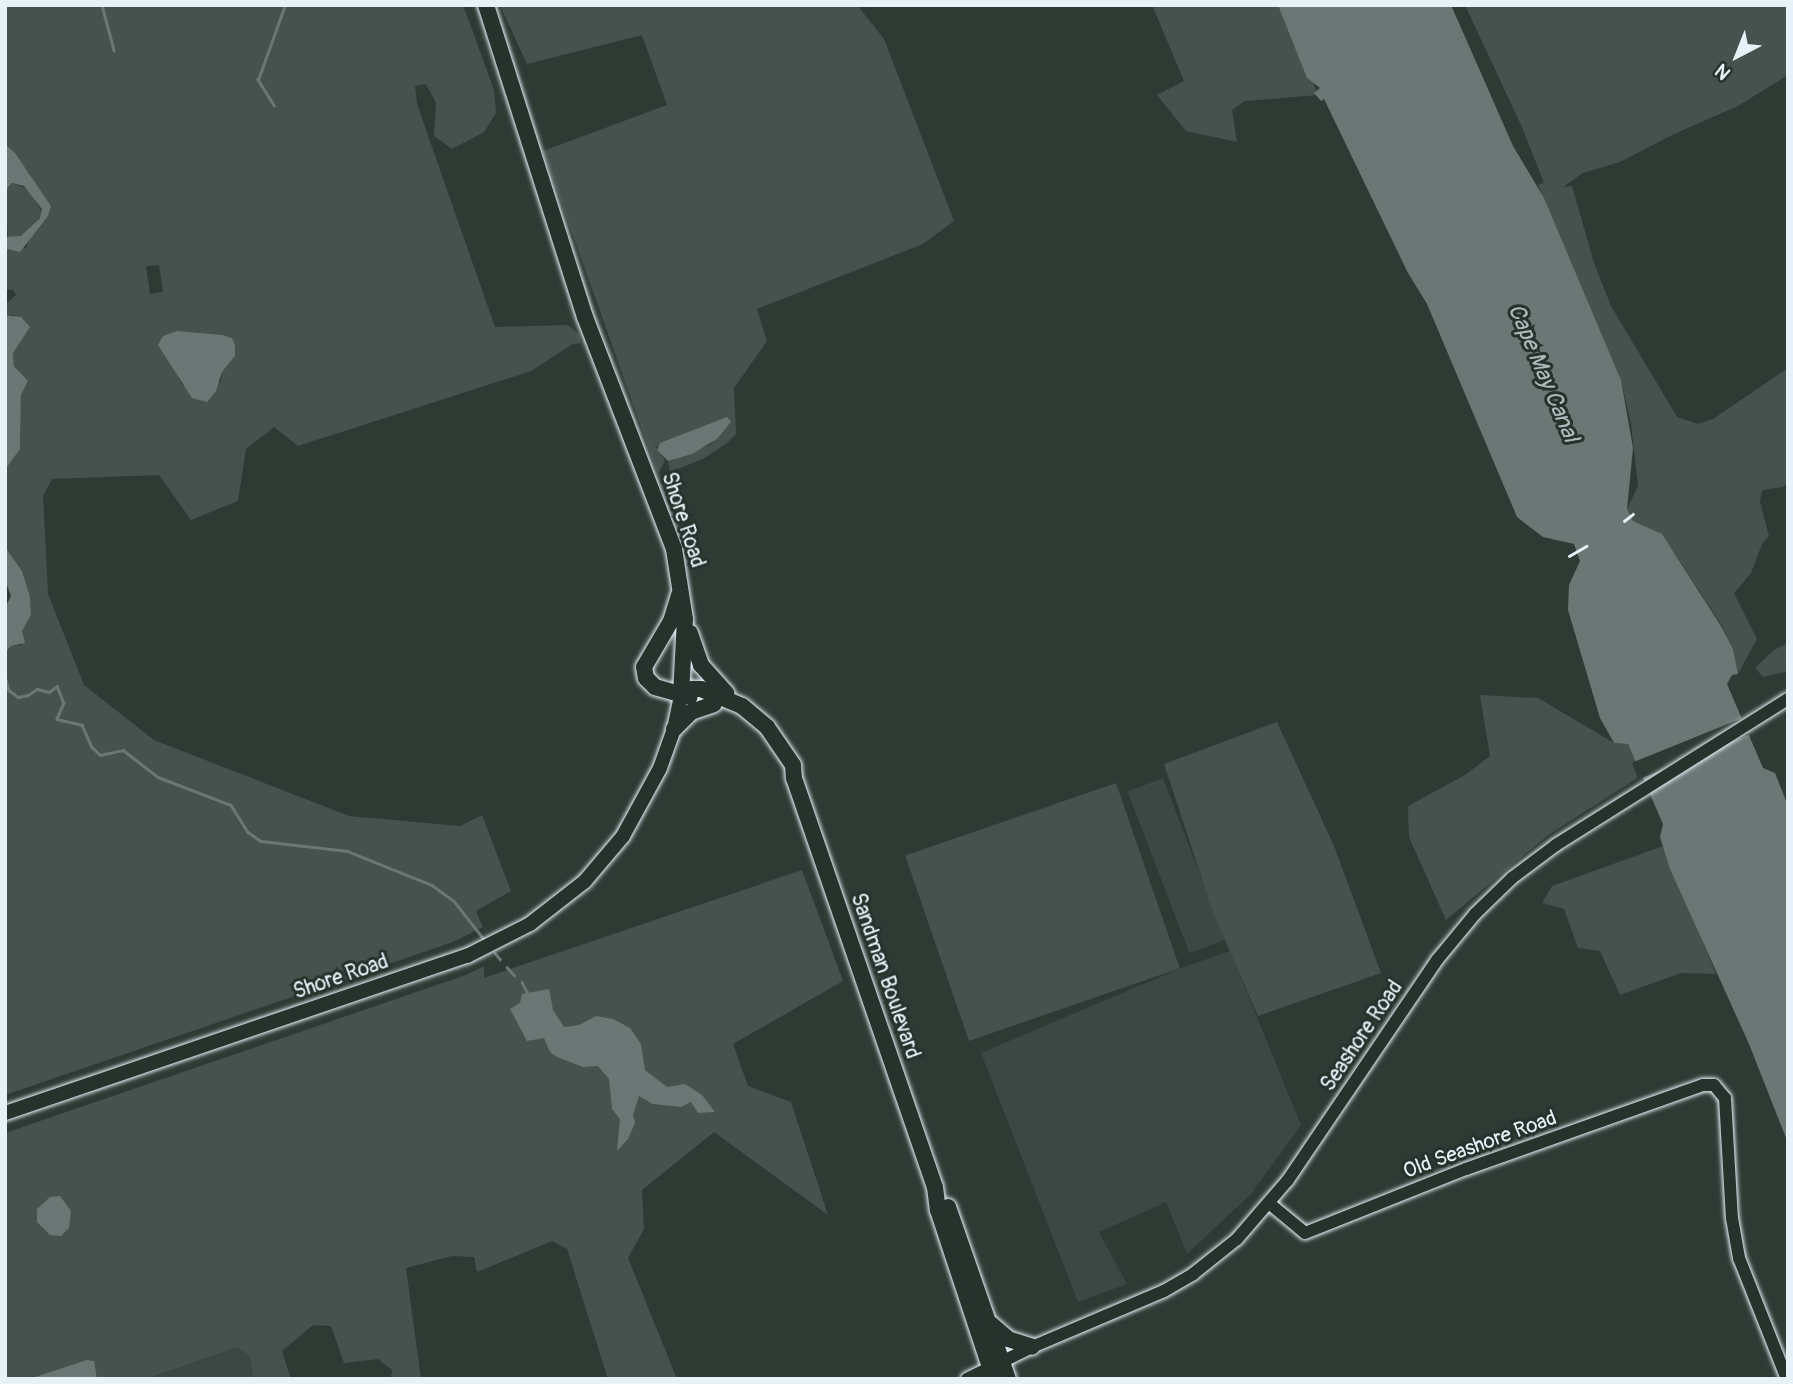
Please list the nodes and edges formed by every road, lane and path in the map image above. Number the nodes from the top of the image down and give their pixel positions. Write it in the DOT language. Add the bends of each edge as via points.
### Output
graph roads {
  1 [pos="486,5"];
  2 [pos="681,586"];
  3 [pos="685,619"];
  4 [pos="681,695"];
  5 [pos="1788,699"];
  6 [pos="714,704"];
  7 [pos="742,706"];
  8 [pos="674,729"];
  9 [pos="794,778"];
  10 [pos="5,1113"];
  11 [pos="935,1187"];
  12 [pos="1270,1204"];
  13 [pos="989,1322"];
  14 [pos="1032,1347"];
  15 [pos="995,1369"];
  16 [pos="967,1379"];
  17 [pos="1008,1379"];
  18 [pos="1787,1379"];
  1 -- 2 [label="highway, Shore Road" via="578,295 670,537"];
  2 -- 3 [label="highway, Shore Road"];
  2 -- 4 [label="highway" via="671,621 644,667 646,678 655,687"];
  3 -- 4 [label="highway, Shore Road"];
  3 -- 7 [label="highway" via="706,673"];
  4 -- 6 [label="highway, Sandman Boulevard"];
  4 -- 7 [label="highway, Sandman Boulevard" via="701,689"];
  4 -- 8 [label="main road, Shore Road"];
  5 -- 12 [label="main road, Seashore Road" via="1533,862 1475,914 1437,960"];
  6 -- 8 [label="highway" via="691,712"];
  6 -- 9 [label="highway, Sandman Boulevard" via="755,729"];
  7 -- 9 [label="highway, Sandman Boulevard" via="773,734 793,765"];
  8 -- 10 [label="main road, Shore Road" via="647,796 605,859 557,905 510,936 467,956"];
  9 -- 11 [label="highway, Sandman Boulevard"];
  11 -- 13 [label="highway, Sandman Boulevard" via="948,1206"];
  11 -- 15 [label="highway, Sandman Boulevard" via="938,1210"];
  12 -- 14 [label="main road, Seashore Road" via="1214,1258 1164,1291"];
  12 -- 18 [label="main road, Old Seashore Road" via="1305,1233 1466,1169 1703,1085 1714,1085 1725,1098 1739,1258"];
  13 -- 14 [label="highway" via="1008,1339"];
  13 -- 15 [label="highway, Sandman Boulevard"];
  14 -- 15 [label="main road, Seashore Road"];
  15 -- 16 [label="main road, Seashore Road"];
  15 -- 17 [label="highway, Sandman Boulevard"];
}
